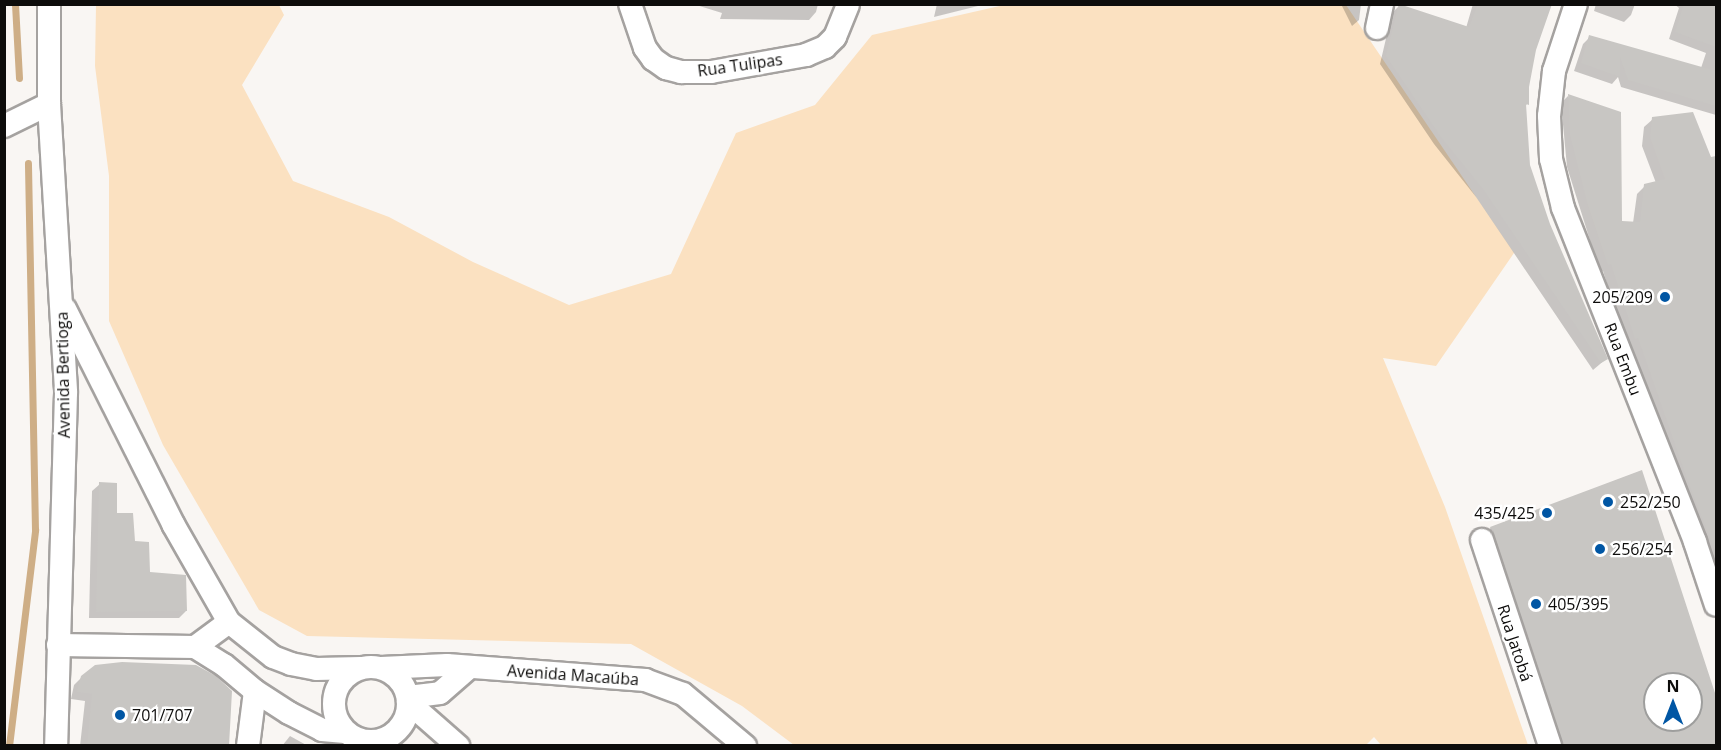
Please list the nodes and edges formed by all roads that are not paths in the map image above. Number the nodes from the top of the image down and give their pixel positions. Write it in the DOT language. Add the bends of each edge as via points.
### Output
graph roads {
  1 [pos="50,4"];
  2 [pos="630,4"];
  3 [pos="1382,4"];
  4 [pos="1576,4"];
  5 [pos="845,15"];
  6 [pos="1377,28"];
  7 [pos="50,104"];
  8 [pos="4,126"];
  9 [pos="62,303"];
  10 [pos="1482,540"];
  11 [pos="1716,606"];
  12 [pos="229,622"];
  13 [pos="58,645"];
  14 [pos="195,647"];
  15 [pos="371,668"];
  16 [pos="469,668"];
  17 [pos="255,691"];
  18 [pos="408,700"];
  19 [pos="360,739"];
  20 [pos="56,746"];
  21 [pos="248,746"];
  22 [pos="458,746"];
  23 [pos="745,746"];
  24 [pos="1550,746"];
  1 -- 7 [label="street, Avenida Bertioga"];
  2 -- 5 [label="street, Rua Tulipas" via="645,48 666,68 681,72 711,72 806,55 825,47"];
  3 -- 6 [label="street"];
  4 -- 11 [label="street, Rua Embu" via="1554,71 1549,116 1551,159 1563,208 1695,542"];
  7 -- 8 [label="street"];
  7 -- 9 [label="street, Avenida Bertioga"];
  9 -- 12 [label="street" via="174,524"];
  9 -- 13 [label="street, Avenida Bertioga" via="66,393"];
  10 -- 24 [label="street, Rua Jatobá"];
  12 -- 14 [label="street"];
  12 -- 15 [label="street, Avenida Macaúba" via="273,657 291,664 316,669"];
  13 -- 14 [label="street"];
  13 -- 20 [label="street, Avenida Bertioga"];
  14 -- 17 [label="street" via="243,678"];
  15 -- 16 [label="street, Avenida Macaúba" via="429,664"];
  15 -- 18 [label="street" via="396,677"];
  15 -- 19 [label="street" via="349,674 335,695 334,708"];
  16 -- 18 [label="street" via="440,693"];
  16 -- 23 [label="street, Avenida Macaúba" via="661,684 700,706"];
  17 -- 19 [label="street" via="322,730"];
  17 -- 21 [label="street"];
  18 -- 19 [label="street" via="404,721 397,731 380,739"];
  18 -- 22 [label="street"];
}
